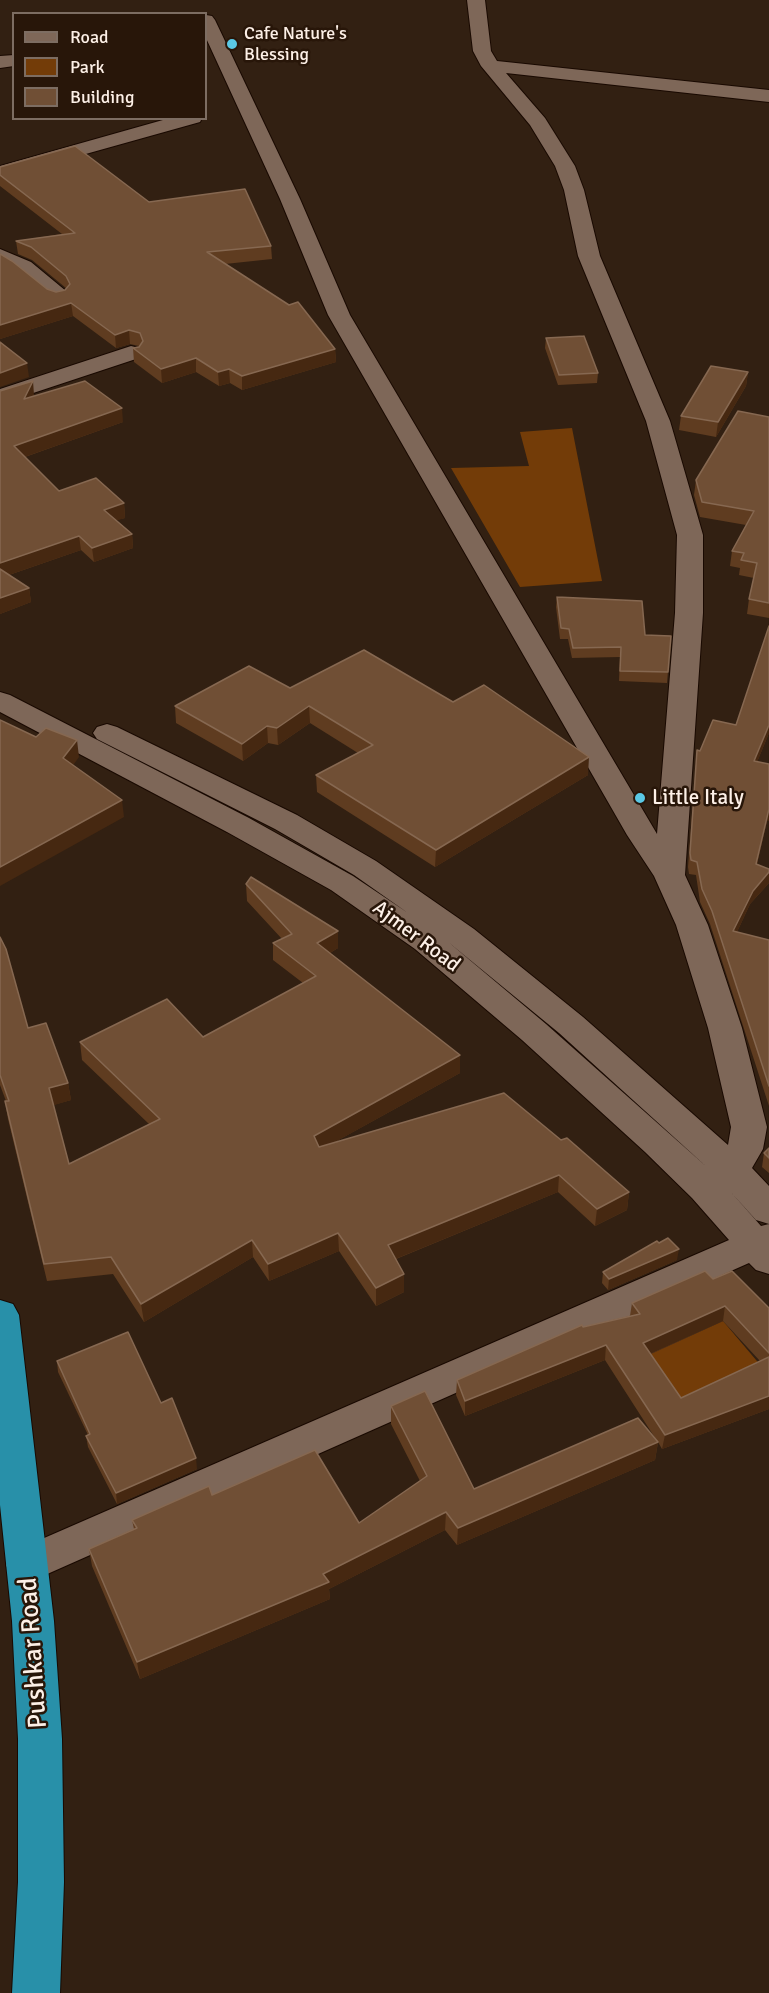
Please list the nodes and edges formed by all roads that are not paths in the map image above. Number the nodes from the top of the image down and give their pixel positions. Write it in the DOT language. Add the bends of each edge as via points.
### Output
graph roads {
  1 [pos="477,0"];
  2 [pos="207,30"];
  3 [pos="490,66"];
  4 [pos="769,96"];
  5 [pos="222,110"];
  6 [pos="186,120"];
  7 [pos="0,172"];
  8 [pos="0,255"];
  9 [pos="58,296"];
  10 [pos="132,353"];
  11 [pos="0,397"];
  12 [pos="0,680"];
  13 [pos="0,701"];
  14 [pos="353,875"];
  15 [pos="669,875"];
  16 [pos="718,1179"];
  17 [pos="765,1238"];
  18 [pos="0,1315"];
  19 [pos="27,1565"];
  20 [pos="36,1993"];
  1 -- 3 [label="street" via="482,51"];
  2 -- 5 [label="street"];
  3 -- 4 [label="street"];
  3 -- 15 [label="street" via="538,122 565,166 590,256 658,421 690,535 689,613"];
  5 -- 15 [label="street" via="290,200 339,315 364,361"];
  6 -- 7 [label="street"];
  8 -- 9 [label="street" via="23,267"];
  10 -- 11 [label="street"];
  12 -- 14 [label="street, Ajmer Road" via="286,822"];
  13 -- 14 [label="street, Ajmer Road" via="238,825"];
  14 -- 16 [label="street, Ajmer Road" via="534,1032"];
  15 -- 16 [label="street" via="692,925 726,1028 749,1127 745,1149"];
  16 -- 17 [label="street, Ajmer Road"];
  17 -- 19 [label="street"];
  18 -- 19 [label="highway, Pushkar Road"];
  19 -- 20 [label="highway, Pushkar Road" via="40,1739 41,1882"];
}
